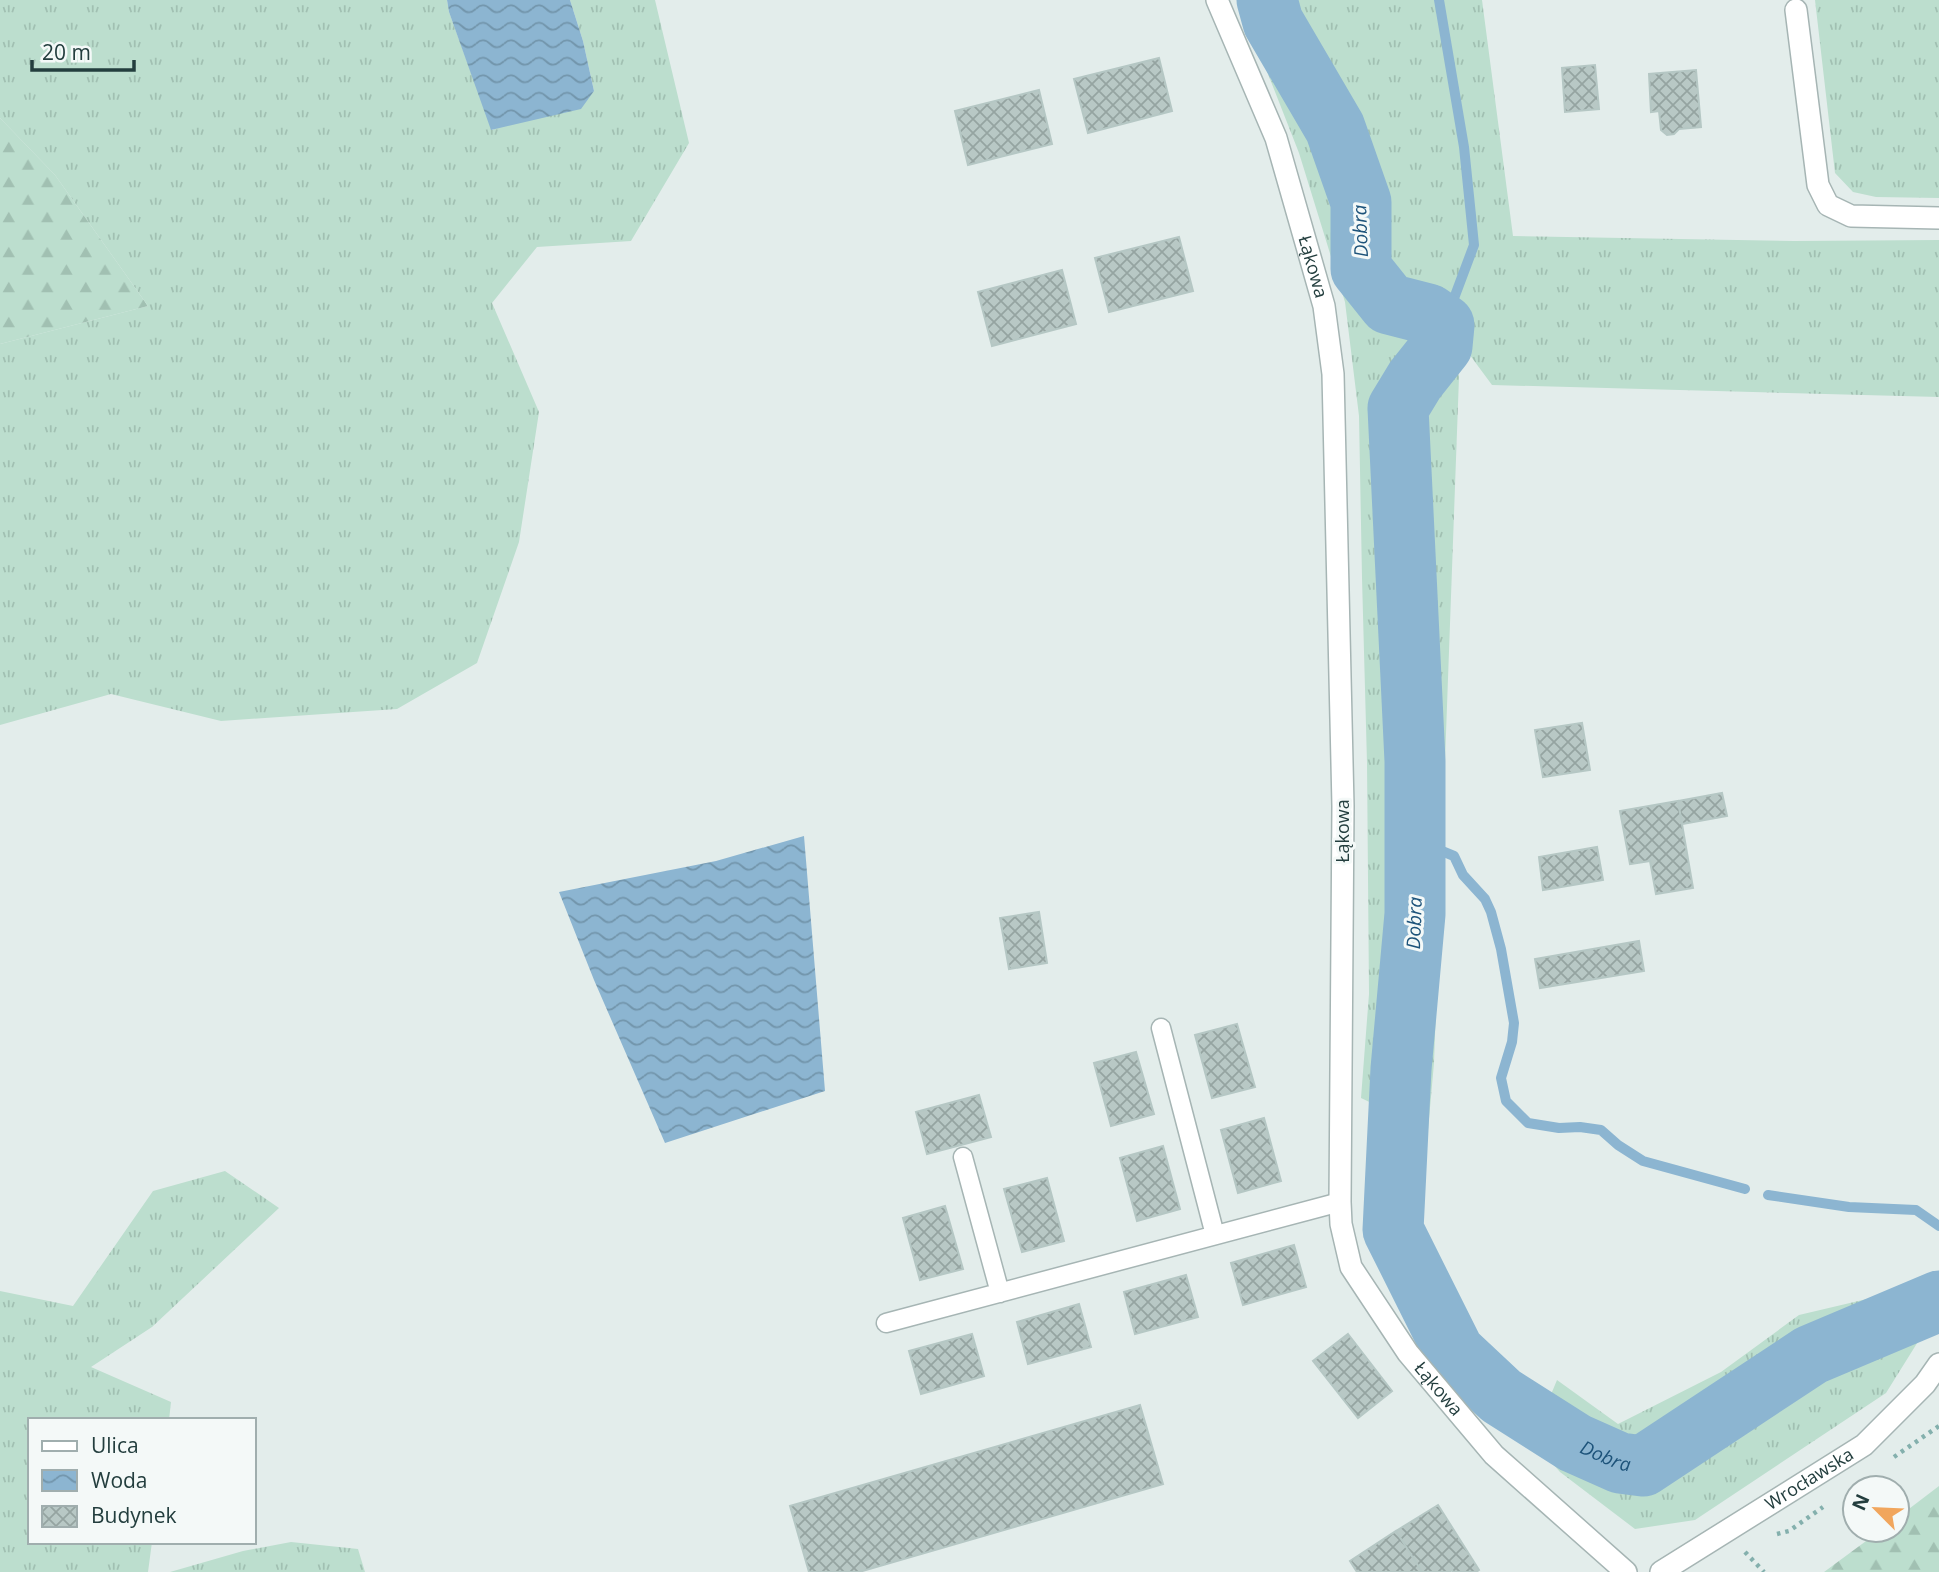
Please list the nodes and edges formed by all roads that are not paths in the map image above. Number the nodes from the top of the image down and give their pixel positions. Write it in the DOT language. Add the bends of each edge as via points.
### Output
graph roads {
  1 [pos="1217,0"];
  2 [pos="1796,10"];
  3 [pos="1939,218"];
  4 [pos="1161,1028"];
  5 [pos="963,1157"];
  6 [pos="1340,1202"];
  7 [pos="1215,1235"];
  8 [pos="1000,1293"];
  9 [pos="886,1323"];
  10 [pos="1939,1364"];
  11 [pos="1626,1572"];
  12 [pos="1661,1572"];
  1 -- 6 [label="street, Łąkowa" via="1276,138 1324,306 1333,373 1343,806"];
  2 -- 3 [label="street" via="1818,185 1828,205 1851,216"];
  4 -- 7 [label="lane"];
  5 -- 8 [label="lane"];
  6 -- 7 [label="lane"];
  6 -- 11 [label="street, Łąkowa" via="1340,1224 1351,1266 1408,1353 1494,1455"];
  7 -- 8 [label="lane"];
  8 -- 9 [label="lane"];
  10 -- 12 [label="street, Wrocławska" via="1864,1445"];
}
